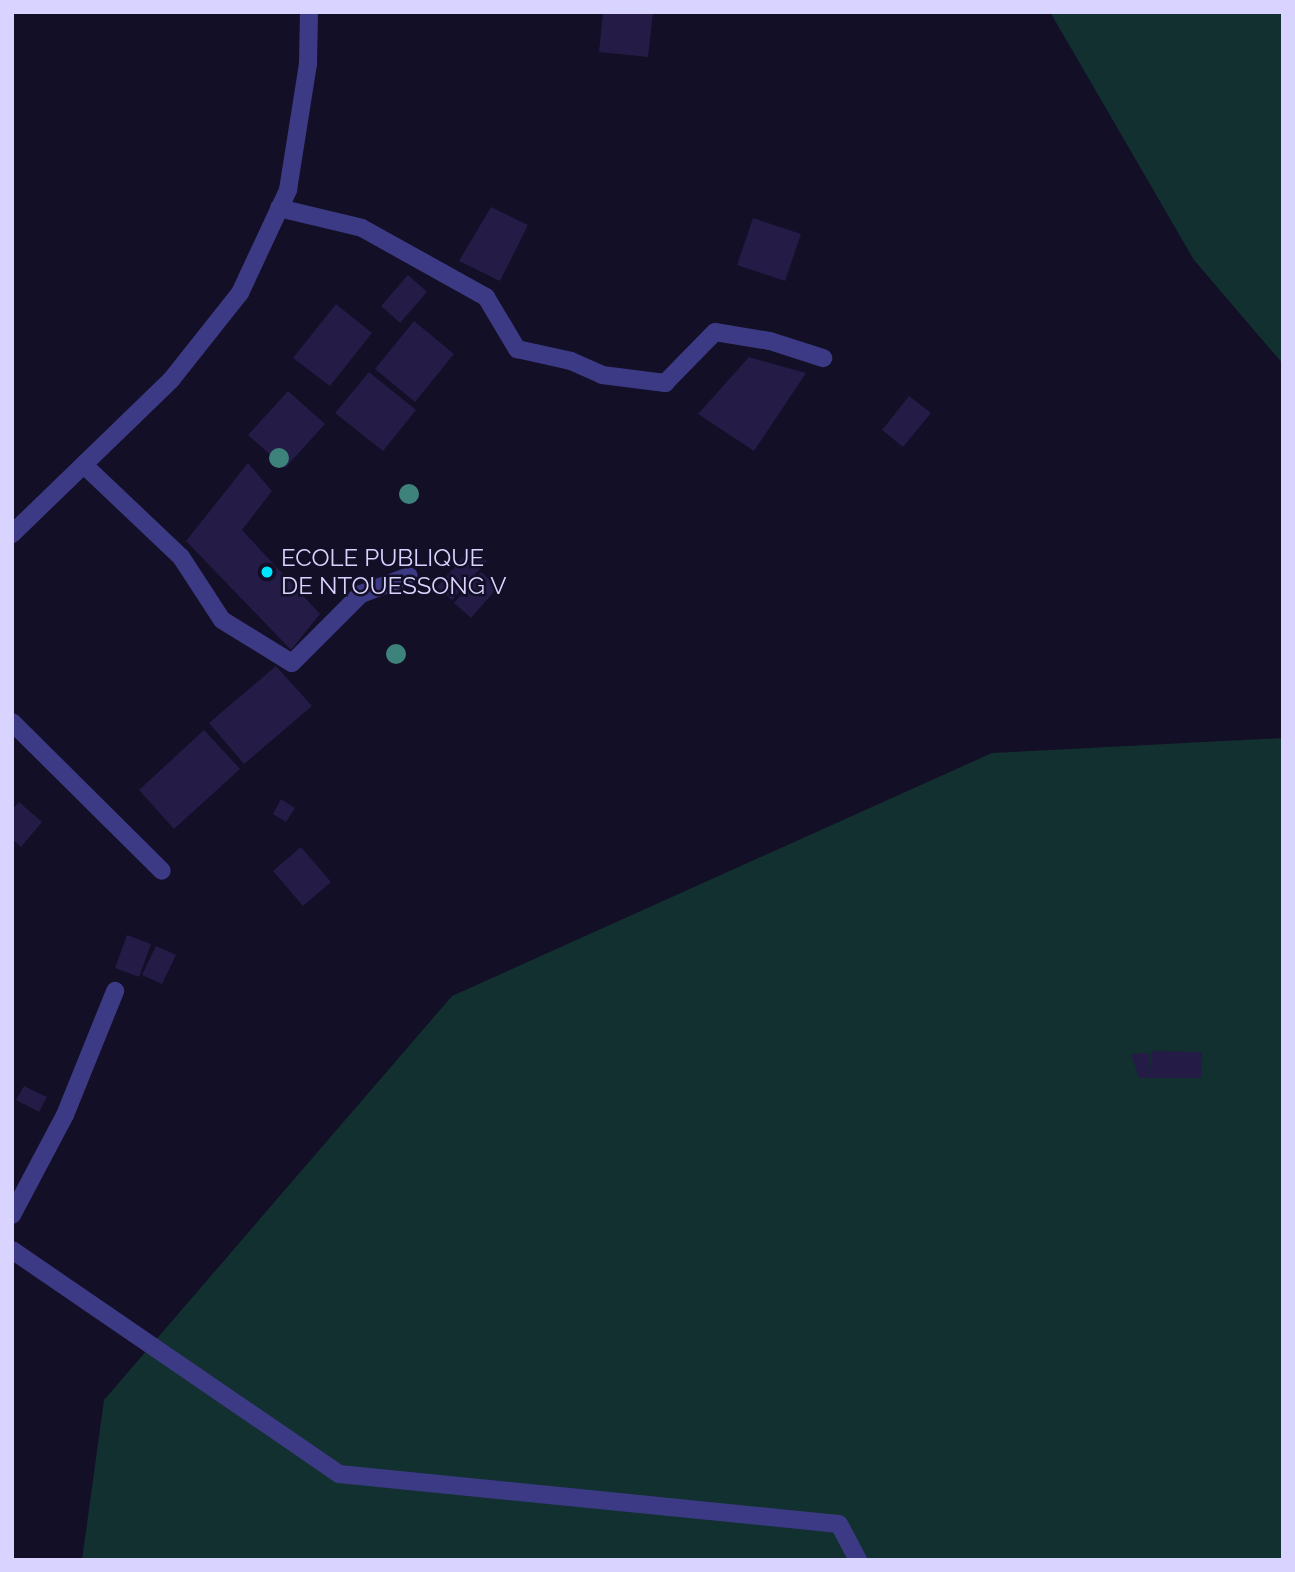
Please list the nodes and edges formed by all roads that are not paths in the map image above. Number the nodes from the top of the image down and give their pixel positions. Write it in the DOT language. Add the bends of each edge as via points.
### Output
graph roads {
  1 [pos="309,12"];
  2 [pos="279,208"];
  3 [pos="823,359"];
  4 [pos="84,465"];
  5 [pos="12,534"];
  6 [pos="408,576"];
  7 [pos="12,722"];
  8 [pos="162,871"];
  9 [pos="115,991"];
  10 [pos="12,1214"];
  11 [pos="12,1250"];
  12 [pos="858,1560"];
  1 -- 2 [label="street" via="306,80 288,190"];
  2 -- 3 [label="street" via="362,228 486,298 517,349 571,361 602,375 665,383 715,332 770,341"];
  2 -- 4 [label="street" via="240,293 171,380"];
  4 -- 5 [label="street"];
  4 -- 6 [label="street" via="181,557 222,620 292,663 361,594"];
  7 -- 8 [label="street"];
  9 -- 10 [label="street" via="65,1115"];
  11 -- 12 [label="street" via="339,1474 839,1524"];
}
